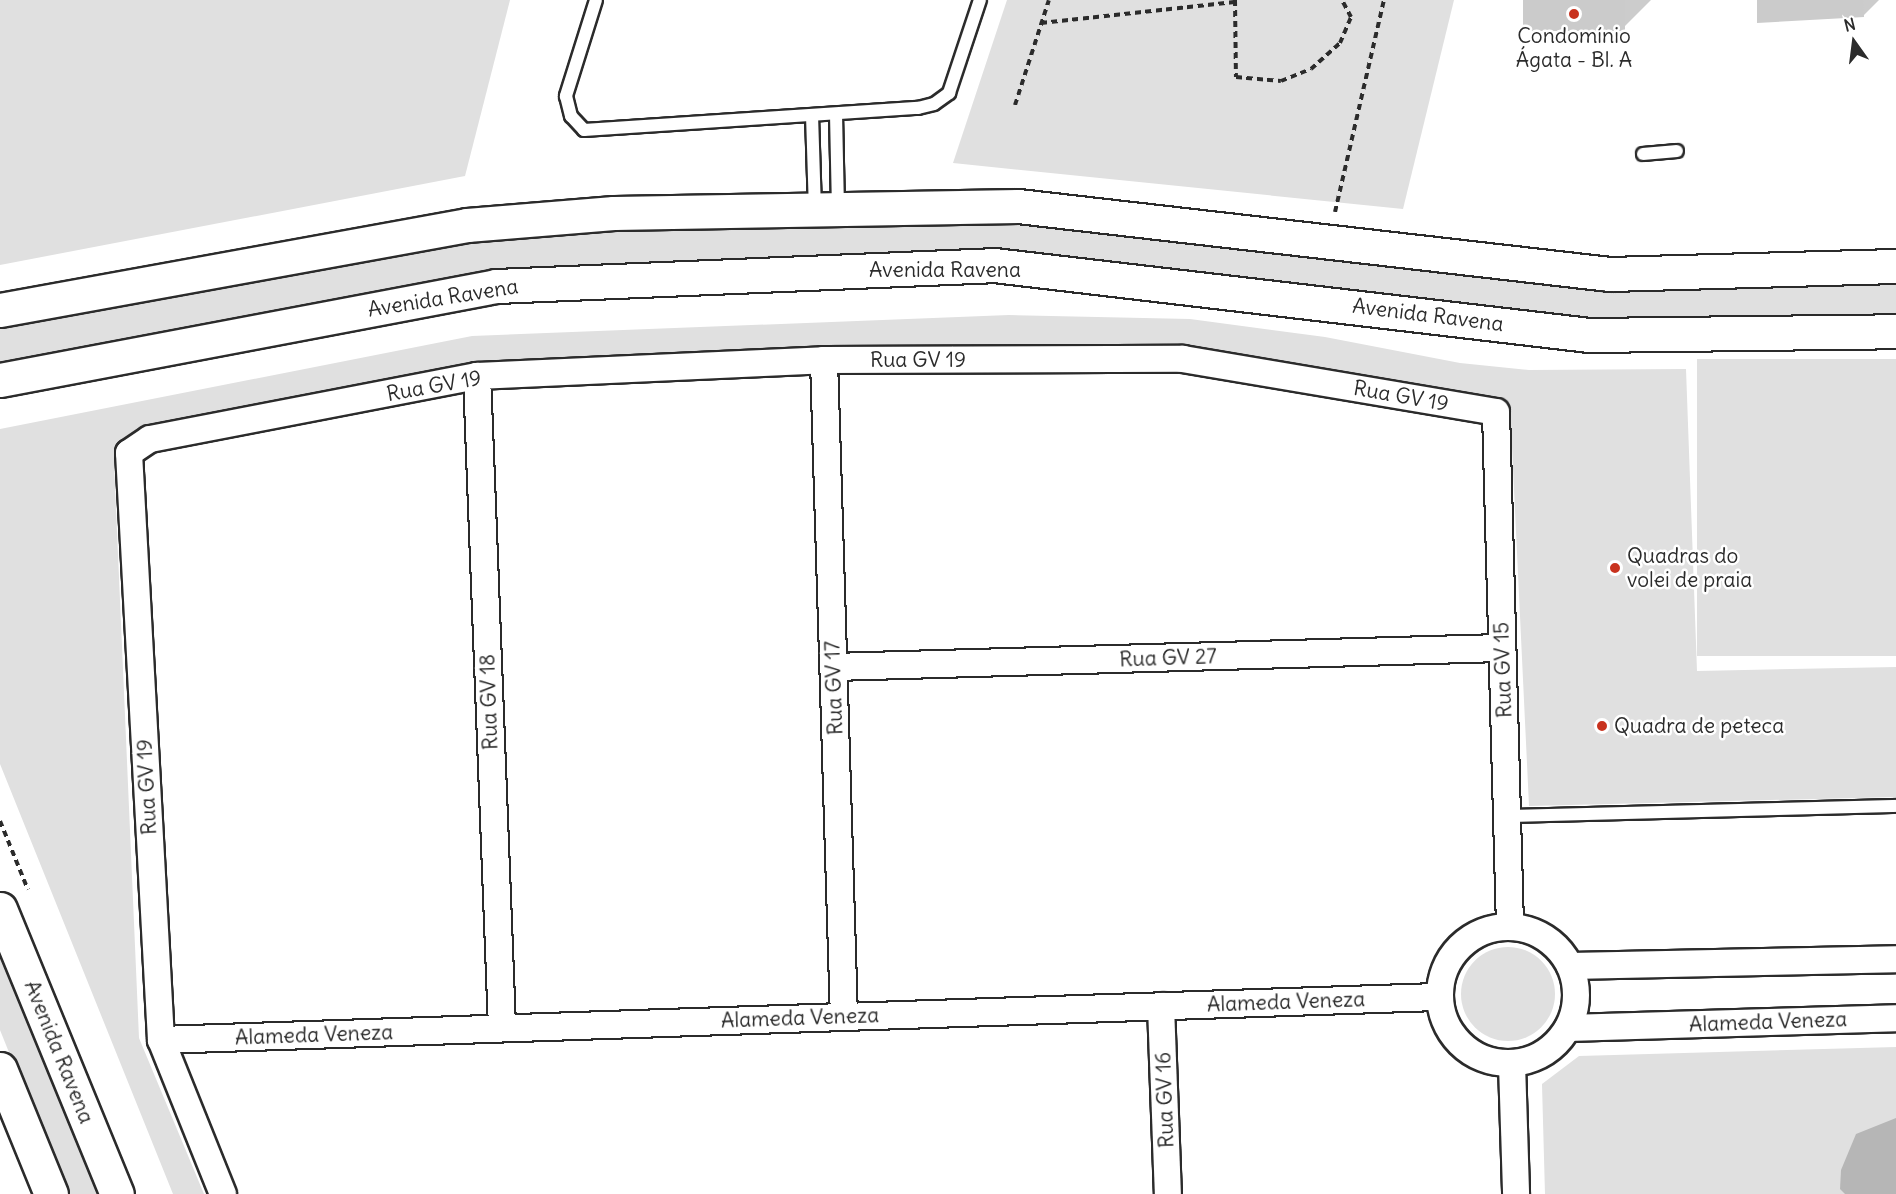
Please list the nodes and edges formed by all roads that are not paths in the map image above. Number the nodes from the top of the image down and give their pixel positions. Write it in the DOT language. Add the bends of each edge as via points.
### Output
graph roads {
  1 [pos="596,0"];
  2 [pos="980,0"];
  3 [pos="836,114"];
  4 [pos="812,115"];
  5 [pos="1677,151"];
  6 [pos="1643,154"];
  7 [pos="827,209"];
  8 [pos="1896,266"];
  9 [pos="0,310"];
  10 [pos="1896,330"];
  11 [pos="824,360"];
  12 [pos="477,376"];
  13 [pos="0,380"];
  14 [pos="1496,412"];
  15 [pos="1502,648"];
  16 [pos="833,667"];
  17 [pos="1896,806"];
  18 [pos="1507,816"];
  19 [pos="0,909"];
  20 [pos="1510,927"];
  21 [pos="1896,959"];
  22 [pos="1570,966"];
  23 [pos="1439,997"];
  24 [pos="1161,1006"];
  25 [pos="844,1017"];
  26 [pos="1896,1018"];
  27 [pos="502,1028"];
  28 [pos="1568,1028"];
  29 [pos="161,1040"];
  30 [pos="1512,1064"];
  31 [pos="0,1069"];
  32 [pos="51,1194"];
  33 [pos="117,1194"];
  34 [pos="223,1194"];
  35 [pos="1168,1194"];
  36 [pos="1516,1194"];
  1 -- 4 [label="lane" via="566,96 572,116 584,130"];
  2 -- 3 [label="lane" via="950,93 934,104 918,108"];
  3 -- 4 [label="lane"];
  3 -- 7 [label="lane"];
  4 -- 7 [label="lane"];
  5 -- 6 [label="lane"];
  7 -- 8 [label="main road" via="1018,206 1609,274"];
  7 -- 9 [label="main road" via="614,213 467,225"];
  10 -- 13 [label="main road, Avenida Ravena" via="1589,335 994,265 496,285"];
  11 -- 12 [label="street, Rua GV 19"];
  11 -- 14 [label="street, Rua GV 19" via="1183,359"];
  11 -- 16 [label="street, Rua GV 17"];
  12 -- 27 [label="street, Rua GV 18"];
  12 -- 29 [label="street, Rua GV 19" via="150,438 129,453"];
  14 -- 15 [label="street, Rua GV 15"];
  15 -- 16 [label="street, Rua GV 27"];
  15 -- 18 [label="street, Rua GV 15"];
  16 -- 25 [label="street, Rua GV 17"];
  17 -- 18 [label="lane"];
  18 -- 20 [label="street, Rua GV 15"];
  19 -- 33 [label="main road, Avenida Ravena"];
  20 -- 22 [label="street" via="1545,938"];
  20 -- 23 [label="street" via="1488,930 1468,940 1452,955 1442,975"];
  21 -- 22 [label="street"];
  22 -- 28 [label="street" via="1576,986 1576,1008"];
  23 -- 24 [label="street, Alameda Veneza"];
  23 -- 30 [label="street" via="1443,1018 1453,1038 1470,1053 1490,1062"];
  24 -- 25 [label="street, Alameda Veneza"];
  24 -- 35 [label="street, Rua GV 16"];
  25 -- 27 [label="street, Alameda Veneza"];
  26 -- 28 [label="street, Alameda Veneza"];
  27 -- 29 [label="street, Alameda Veneza"];
  28 -- 30 [label="street" via="1544,1052"];
  29 -- 34 [label="street, Rua GV 19"];
  30 -- 36 [label="street"];
  31 -- 32 [label="main road"];
}
